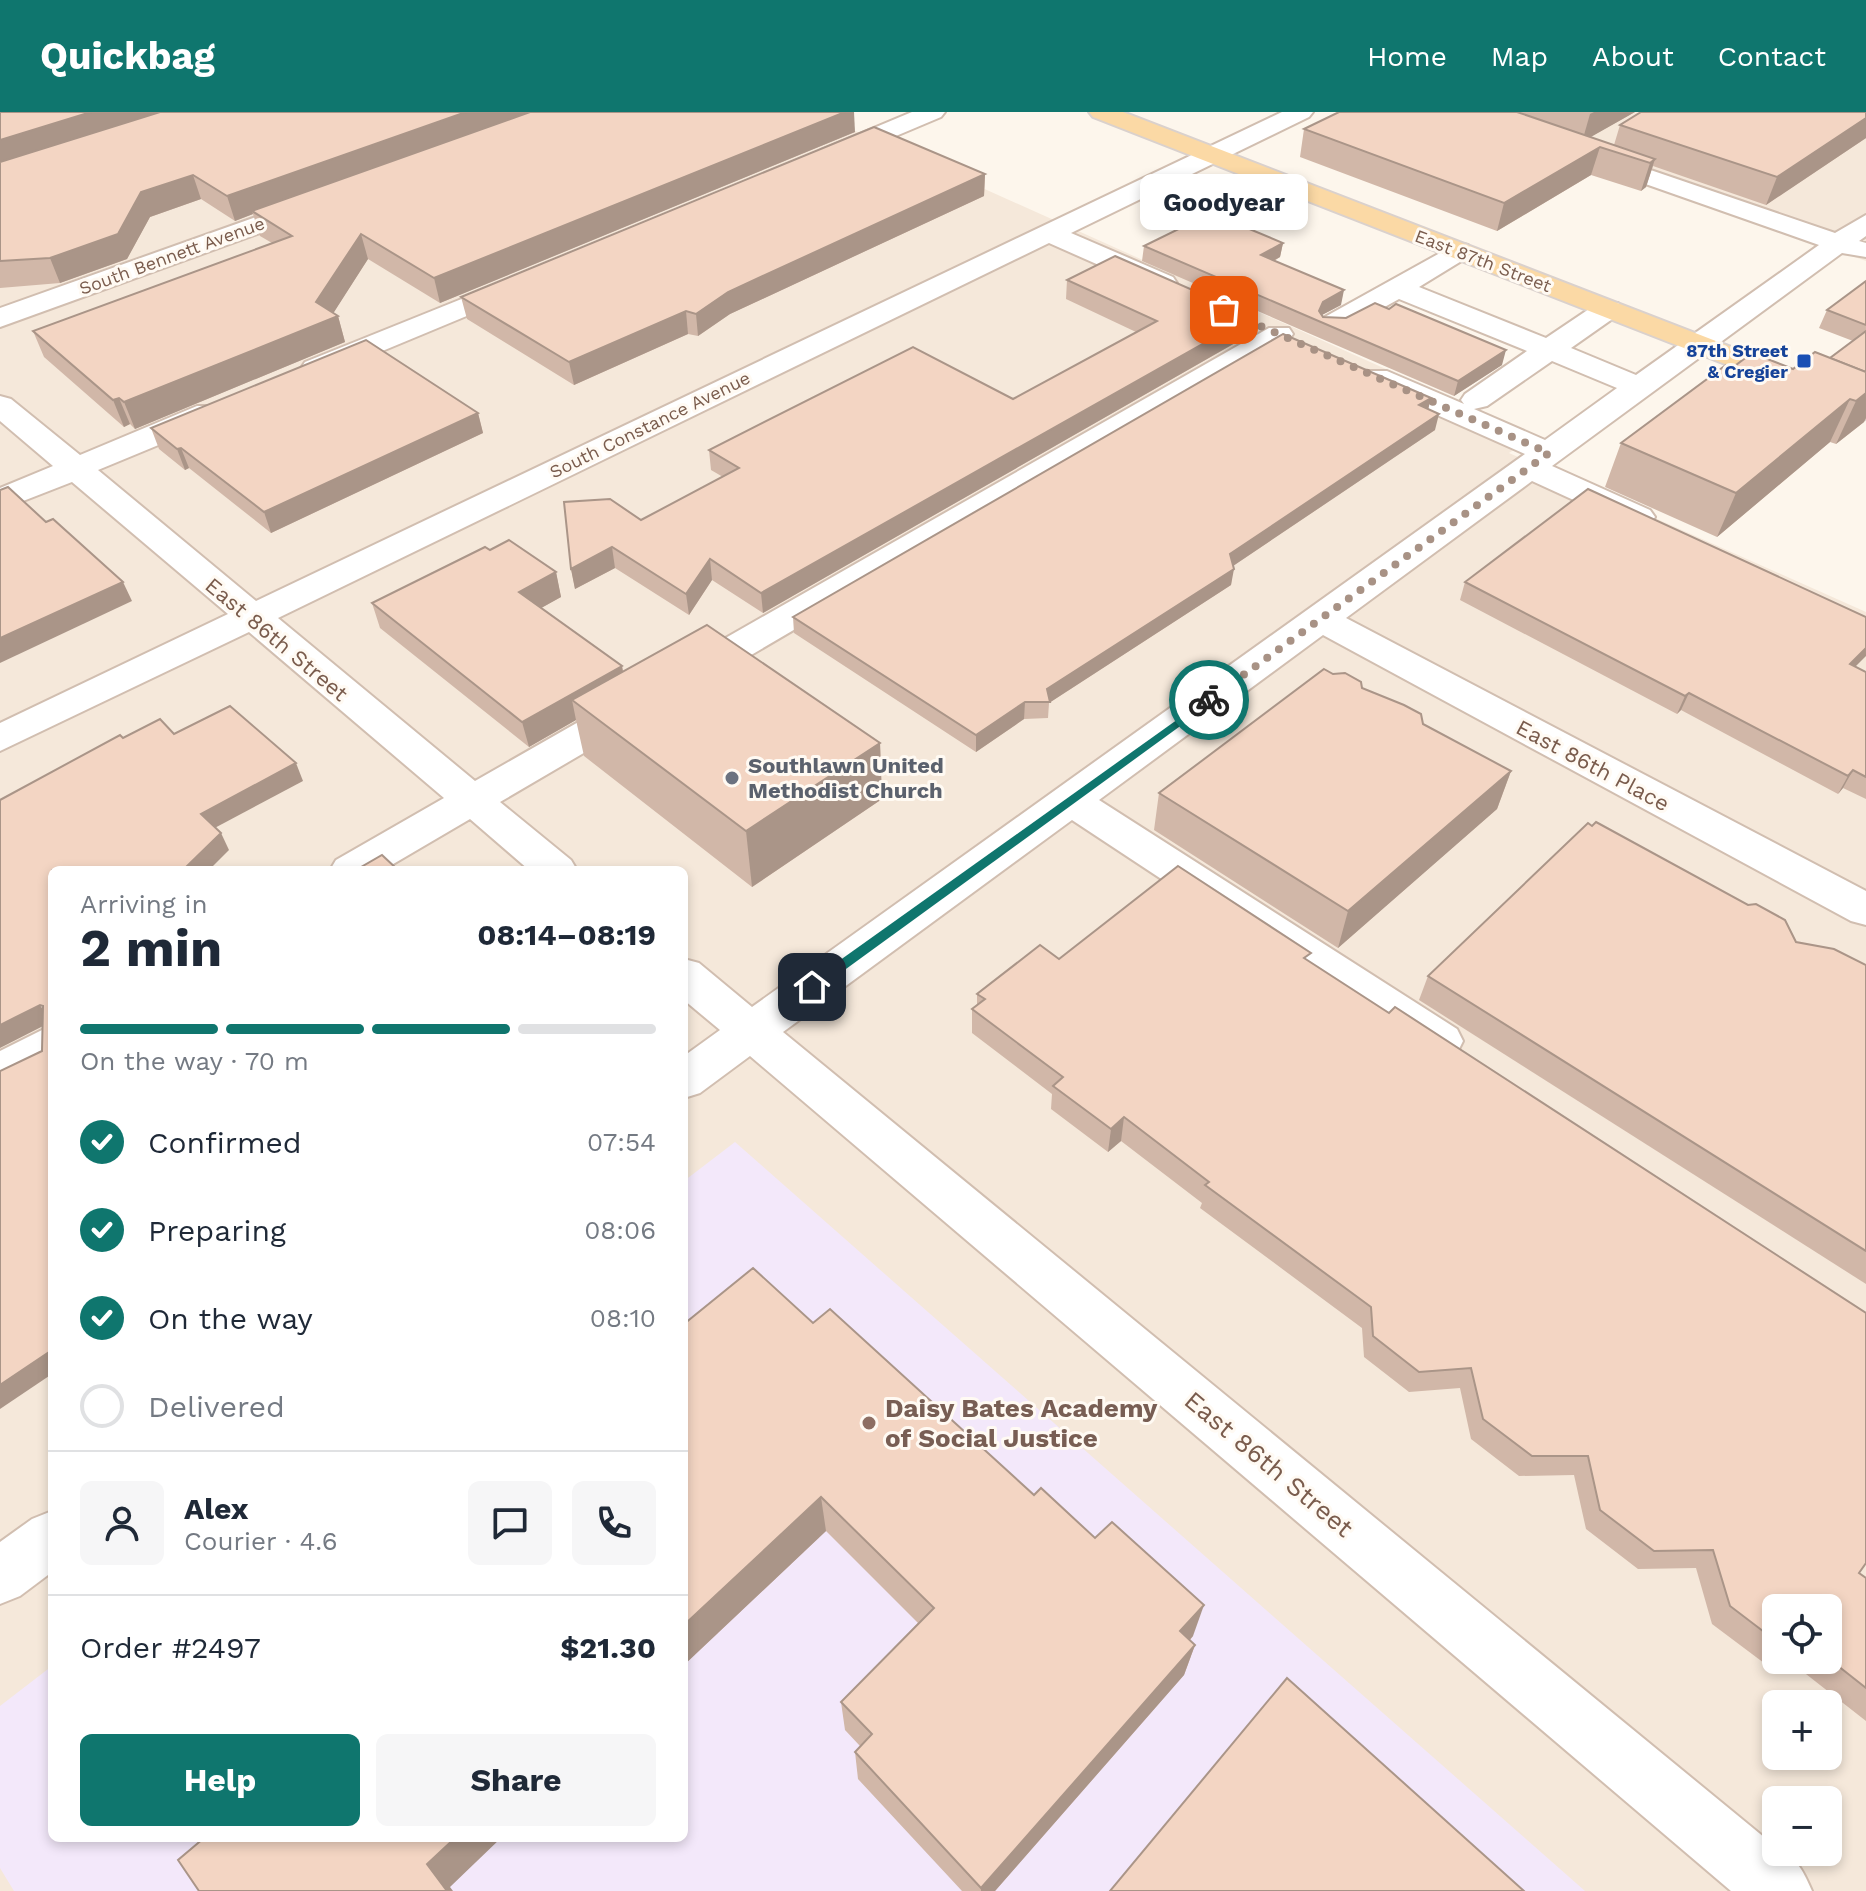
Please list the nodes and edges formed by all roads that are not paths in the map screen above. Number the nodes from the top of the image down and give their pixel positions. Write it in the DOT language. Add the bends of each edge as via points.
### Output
graph roads {
  1 [pos="933,112"];
  2 [pos="1101,112"];
  3 [pos="1301,112"];
  4 [pos="1609,140"];
  5 [pos="1212,155"];
  6 [pos="802,167"];
  7 [pos="330,199"];
  8 [pos="1866,223"];
  9 [pos="1048,233"];
  10 [pos="1853,247"];
  11 [pos="1458,251"];
  12 [pos="539,276"];
  13 [pos="1398,288"];
  14 [pos="1191,295"];
  15 [pos="1608,309"];
  16 [pos="0,318"];
  17 [pos="1333,324"];
  18 [pos="1278,333"];
  19 [pos="1699,345"];
  20 [pos="1550,350"];
  21 [pos="1348,364"];
  22 [pos="291,379"];
  23 [pos="1640,387"];
  24 [pos="1476,400"];
  25 [pos="233,403"];
  26 [pos="0,405"];
  27 [pos="1866,410"];
  28 [pos="1539,460"];
  29 [pos="75,469"];
  30 [pos="0,500"];
  31 [pos="1671,532"];
  32 [pos="250,617"];
  33 [pos="1320,619"];
  34 [pos="0,738"];
  35 [pos="471,800"];
  36 [pos="1070,800"];
  37 [pos="358,866"];
  38 [pos="551,866"];
  39 [pos="1866,910"];
  40 [pos="688,978"];
  41 [pos="752,1031"];
  42 [pos="48,1045"];
  43 [pos="1477,1064"];
  44 [pos="0,1073"];
  45 [pos="688,1077"];
  46 [pos="48,1541"];
  47 [pos="0,1576"];
  48 [pos="1780,1891"];
  1 -- 6 [label="street"];
  2 -- 5 [label="main road, East 87th Street"];
  3 -- 5 [label="street, South Constance Avenue"];
  4 -- 10 [label="street" via="1578,152"];
  5 -- 9 [label="street, South Constance Avenue"];
  5 -- 11 [label="main road, East 87th Street"];
  7 -- 16 [label="street, South Bennett Avenue"];
  8 -- 10 [label="street"];
  9 -- 14 [label="street"];
  9 -- 32 [label="street, South Constance Avenue"];
  10 -- 19 [label="street"];
  11 -- 13 [label="street"];
  11 -- 15 [label="main road, East 87th Street"];
  12 -- 22 [label="street"];
  13 -- 17 [label="street"];
  13 -- 20 [label="street"];
  15 -- 19 [label="main road, East 87th Street"];
  15 -- 20 [label="street"];
  18 -- 35 [label="street"];
  19 -- 23 [label="street"];
  19 -- 27 [label="main road, East 87th Street"];
  20 -- 23 [label="street"];
  20 -- 24 [label="street"];
  21 -- 28 [label="street"];
  23 -- 28 [label="street"];
  25 -- 29 [label="street"];
  26 -- 29 [label="street, East 86th Street"];
  28 -- 31 [label="street"];
  28 -- 33 [label="street"];
  29 -- 30 [label="street"];
  29 -- 32 [label="street, East 86th Street"];
  32 -- 34 [label="street, South Constance Avenue"];
  32 -- 35 [label="street, East 86th Street"];
  33 -- 36 [label="street"];
  33 -- 39 [label="street, East 86th Place"];
  35 -- 37 [label="street"];
  35 -- 38 [label="street, East 86th Street"];
  36 -- 41 [label="street"];
  36 -- 43 [label="street"];
  40 -- 41 [label="street, East 86th Street"];
  41 -- 45 [label="street"];
  41 -- 48 [label="street, East 86th Street"];
  42 -- 44 [label="street"];
  46 -- 47 [label="street"];
}
